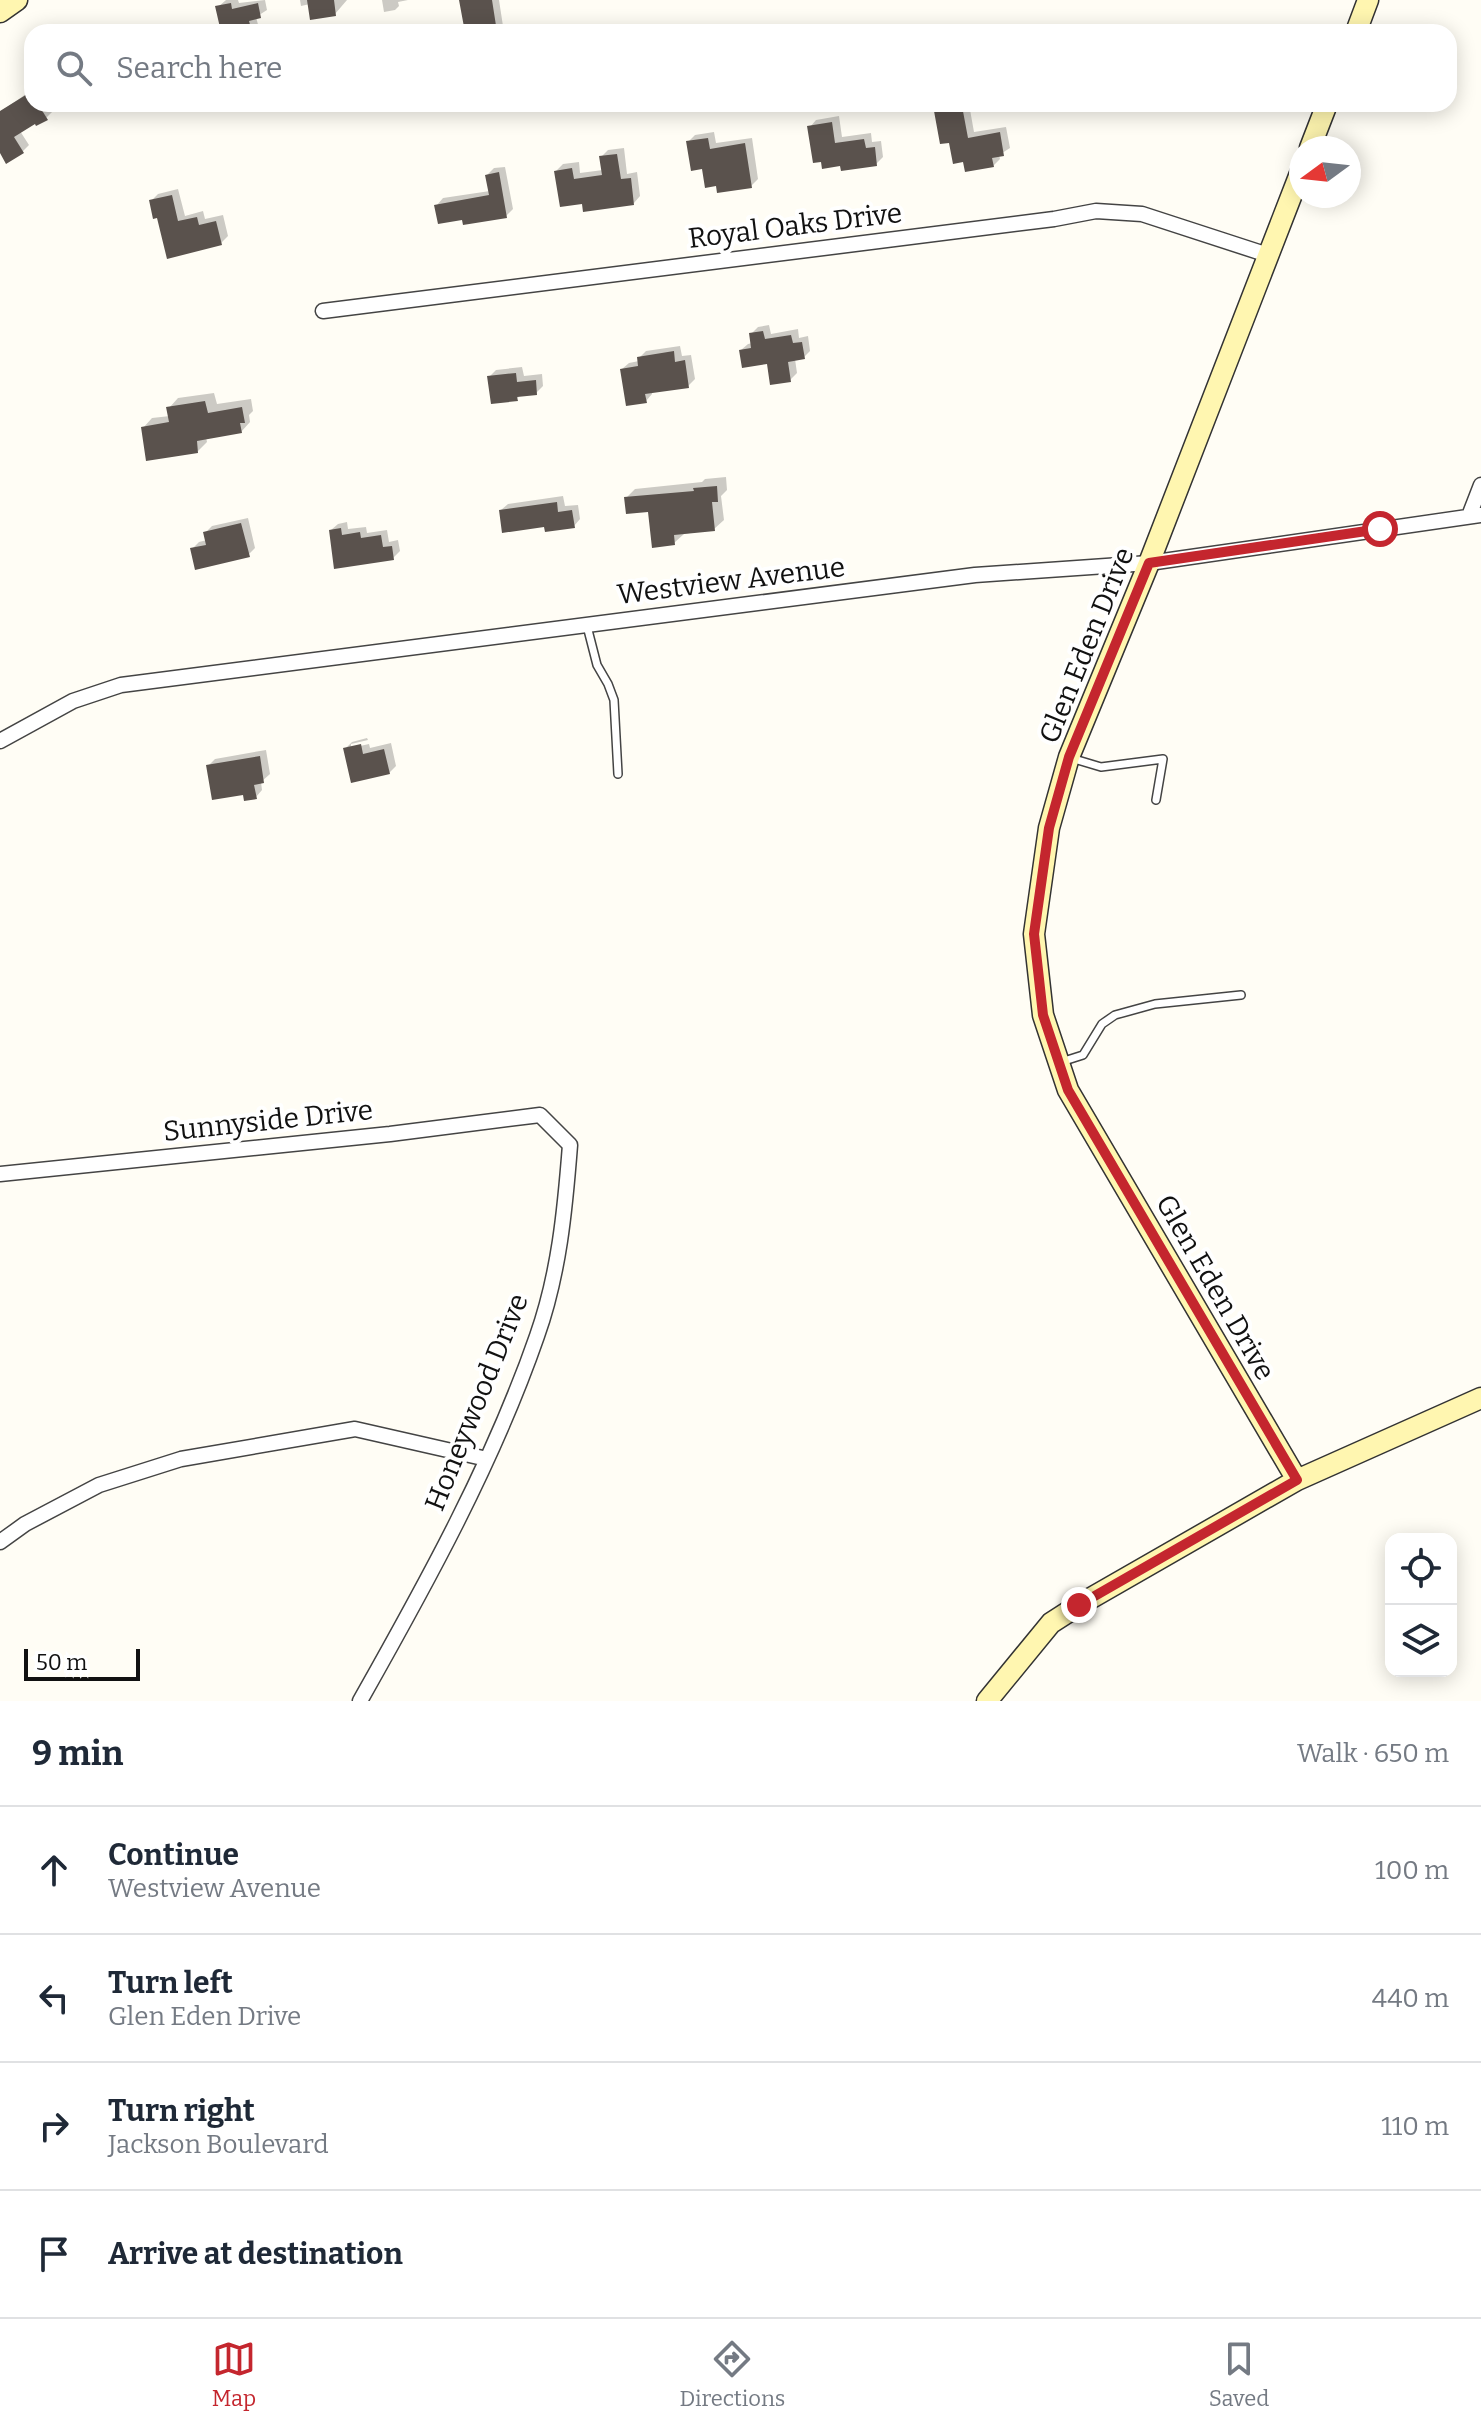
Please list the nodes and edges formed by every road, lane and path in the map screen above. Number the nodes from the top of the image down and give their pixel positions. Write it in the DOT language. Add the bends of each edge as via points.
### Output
graph roads {
  1 [pos="17,0"];
  2 [pos="1368,0"];
  3 [pos="0,12"];
  4 [pos="1359,24"];
  5 [pos="1324,112"];
  6 [pos="1315,136"];
  7 [pos="1289,202"];
  8 [pos="1268,255"];
  9 [pos="323,311"];
  10 [pos="1481,485"];
  11 [pos="1475,516"];
  12 [pos="1149,563"];
  13 [pos="587,625"];
  14 [pos="0,741"];
  15 [pos="1069,757"];
  16 [pos="618,774"];
  17 [pos="1156,800"];
  18 [pos="1241,995"];
  19 [pos="1059,1063"];
  20 [pos="540,1115"];
  21 [pos="0,1174"];
  22 [pos="1481,1398"];
  23 [pos="487,1459"];
  24 [pos="1297,1480"];
  25 [pos="0,1542"];
  26 [pos="360,1701"];
  27 [pos="987,1701"];
  1 -- 3 [label="street"];
  2 -- 4 [label="street"];
  5 -- 6 [label="street"];
  7 -- 8 [label="street, Glen Eden Drive"];
  8 -- 9 [label="street, Royal Oaks Drive" via="1142,214 1096,211"];
  8 -- 12 [label="street, Glen Eden Drive"];
  10 -- 11 [label="street"];
  11 -- 12 [label="street, Westview Avenue"];
  12 -- 13 [label="street, Westview Avenue" via="975,575"];
  12 -- 15 [label="street, Glen Eden Drive"];
  13 -- 14 [label="street, Westview Avenue" via="121,685 73,701"];
  13 -- 16 [label="lane" via="597,665 614,700"];
  15 -- 17 [label="lane" via="1101,767 1163,759"];
  15 -- 19 [label="street, Glen Eden Drive" via="1049,828 1034,934 1043,1015"];
  18 -- 19 [label="lane" via="1155,1004 1115,1015 1102,1024 1083,1055"];
  19 -- 24 [label="street, Glen Eden Drive" via="1068,1090"];
  20 -- 21 [label="street, Sunnyside Drive"];
  20 -- 23 [label="street, Honeywood Drive" via="570,1145 564,1221 537,1335"];
  22 -- 24 [label="street"];
  23 -- 25 [label="street" via="355,1429 343,1431 181,1459 99,1485"];
  23 -- 26 [label="street, Honeywood Drive"];
  24 -- 27 [label="street" via="1051,1623"];
}
